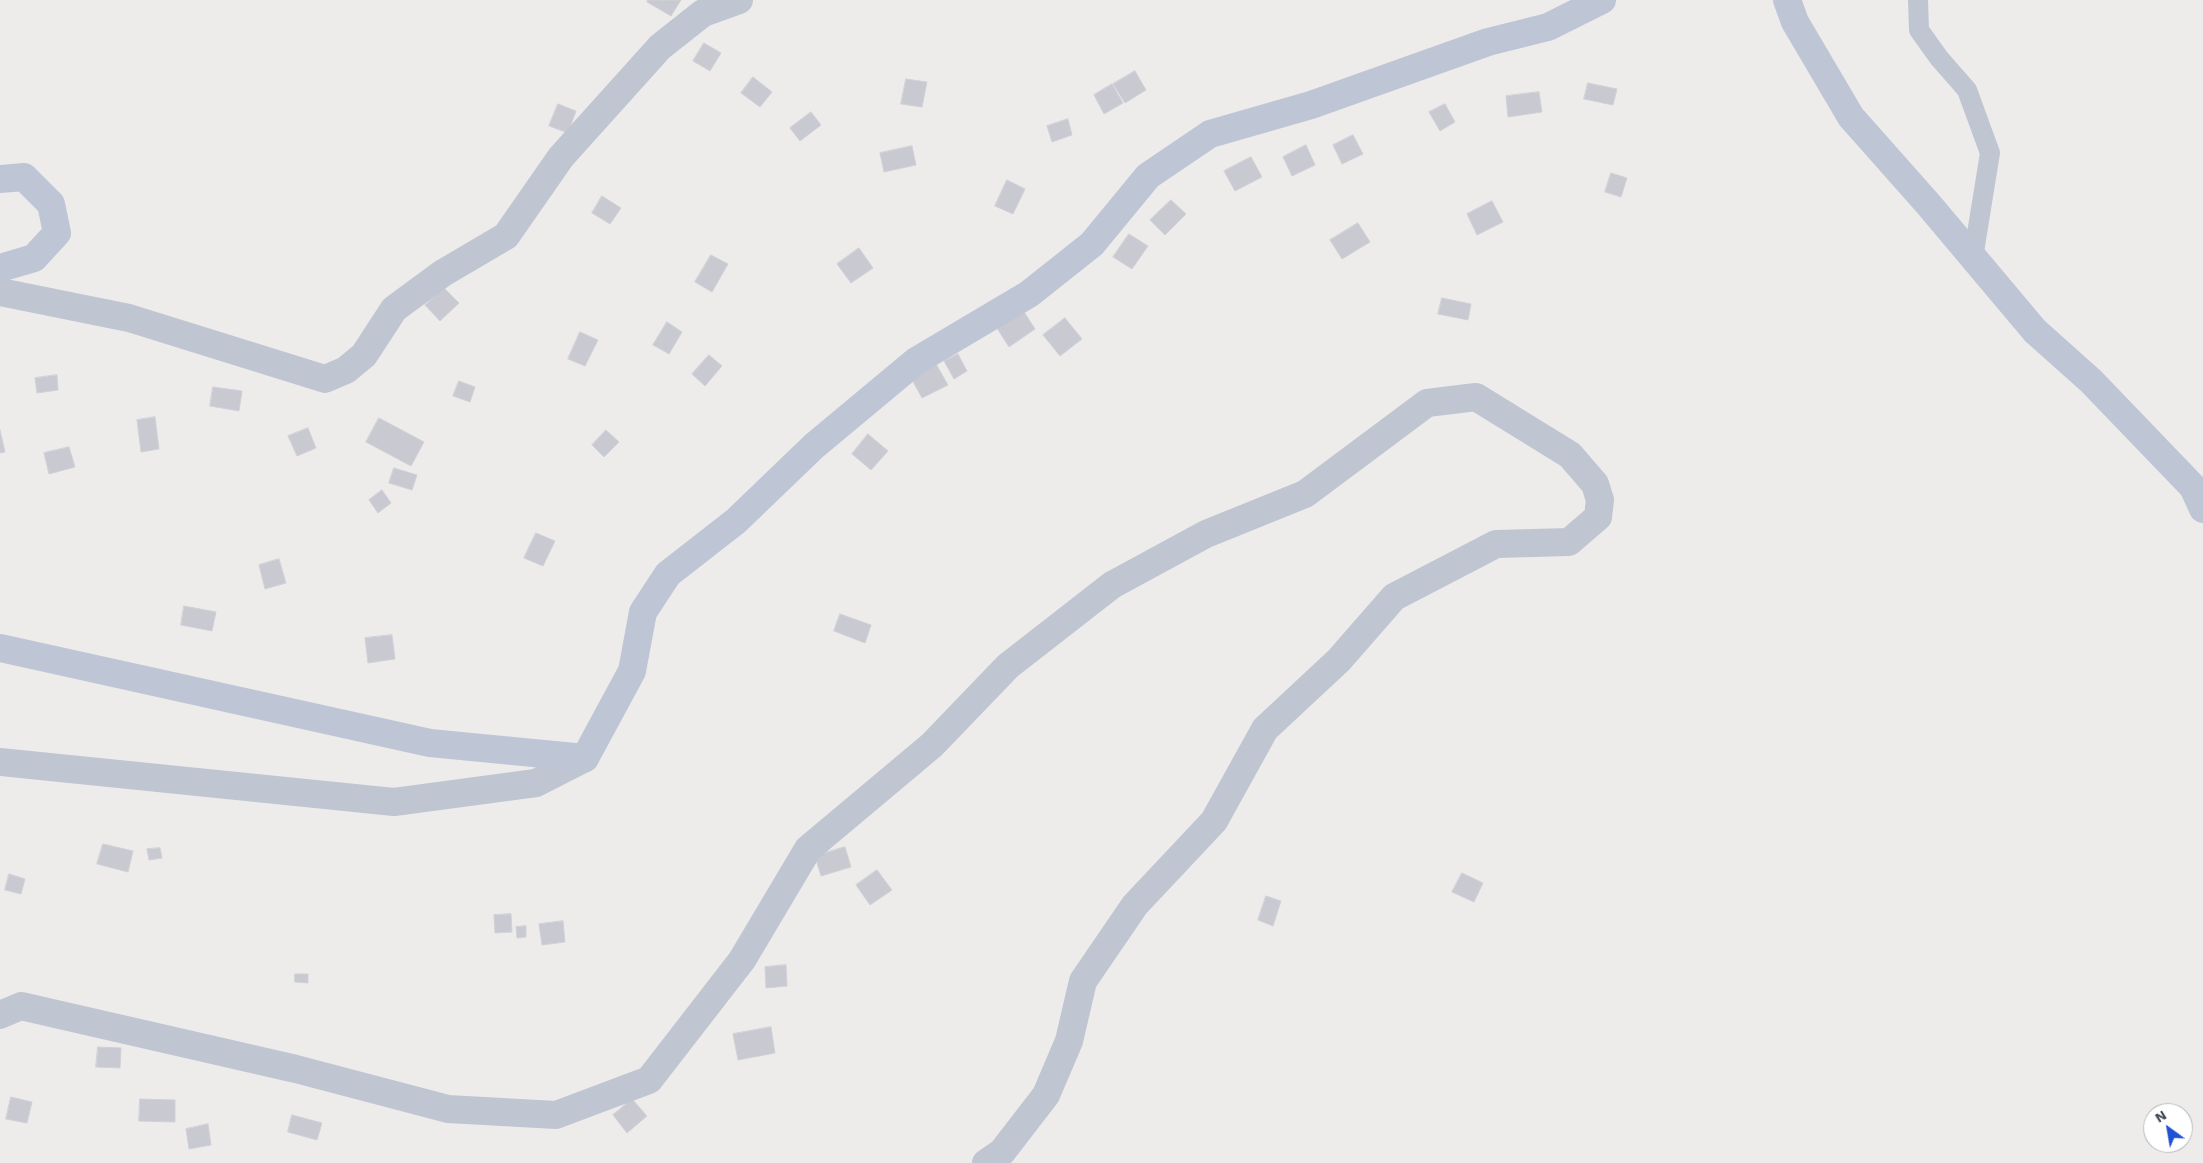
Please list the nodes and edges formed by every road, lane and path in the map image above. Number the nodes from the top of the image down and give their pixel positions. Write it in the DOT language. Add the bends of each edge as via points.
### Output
graph roads {
  1 [pos="739,0"];
  2 [pos="1602,0"];
  3 [pos="1787,0"];
  4 [pos="1918,0"];
  5 [pos="0,179"];
  6 [pos="1973,258"];
  7 [pos="0,268"];
  8 [pos="0,292"];
  9 [pos="2203,509"];
  10 [pos="0,648"];
  11 [pos="585,758"];
  12 [pos="0,762"];
  13 [pos="0,1014"];
  14 [pos="986,1163"];
  1 -- 8 [label="street" via="703,14 660,47 561,157 506,236 443,273 394,309 364,355 346,370 325,379 129,318"];
  2 -- 11 [label="main road" via="1548,27 1488,42 1311,105 1210,134 1148,176 1092,244 1029,294 916,361 814,446 736,521 668,574 643,612 632,671"];
  3 -- 6 [label="main road" via="1795,22 1851,117"];
  4 -- 6 [label="lane" via="1919,30 1938,58 1967,90 1990,153"];
  5 -- 7 [label="main road" via="24,177 51,204 57,233 34,258"];
  6 -- 9 [label="main road" via="2035,332 2091,382 2193,487"];
  10 -- 11 [label="main road" via="430,743"];
  11 -- 12 [label="street" via="536,784 394,802"];
  13 -- 14 [label="street" via="20,1006 296,1069 448,1109 556,1114 649,1080 742,960 808,849 932,744 1008,666 1112,585 1206,534 1305,494 1427,403 1476,397 1570,455 1596,484 1600,500 1598,517 1569,542 1496,544 1394,597 1338,660 1265,729 1214,821 1135,906 1083,981 1070,1041 1046,1095 1002,1152"];
}
